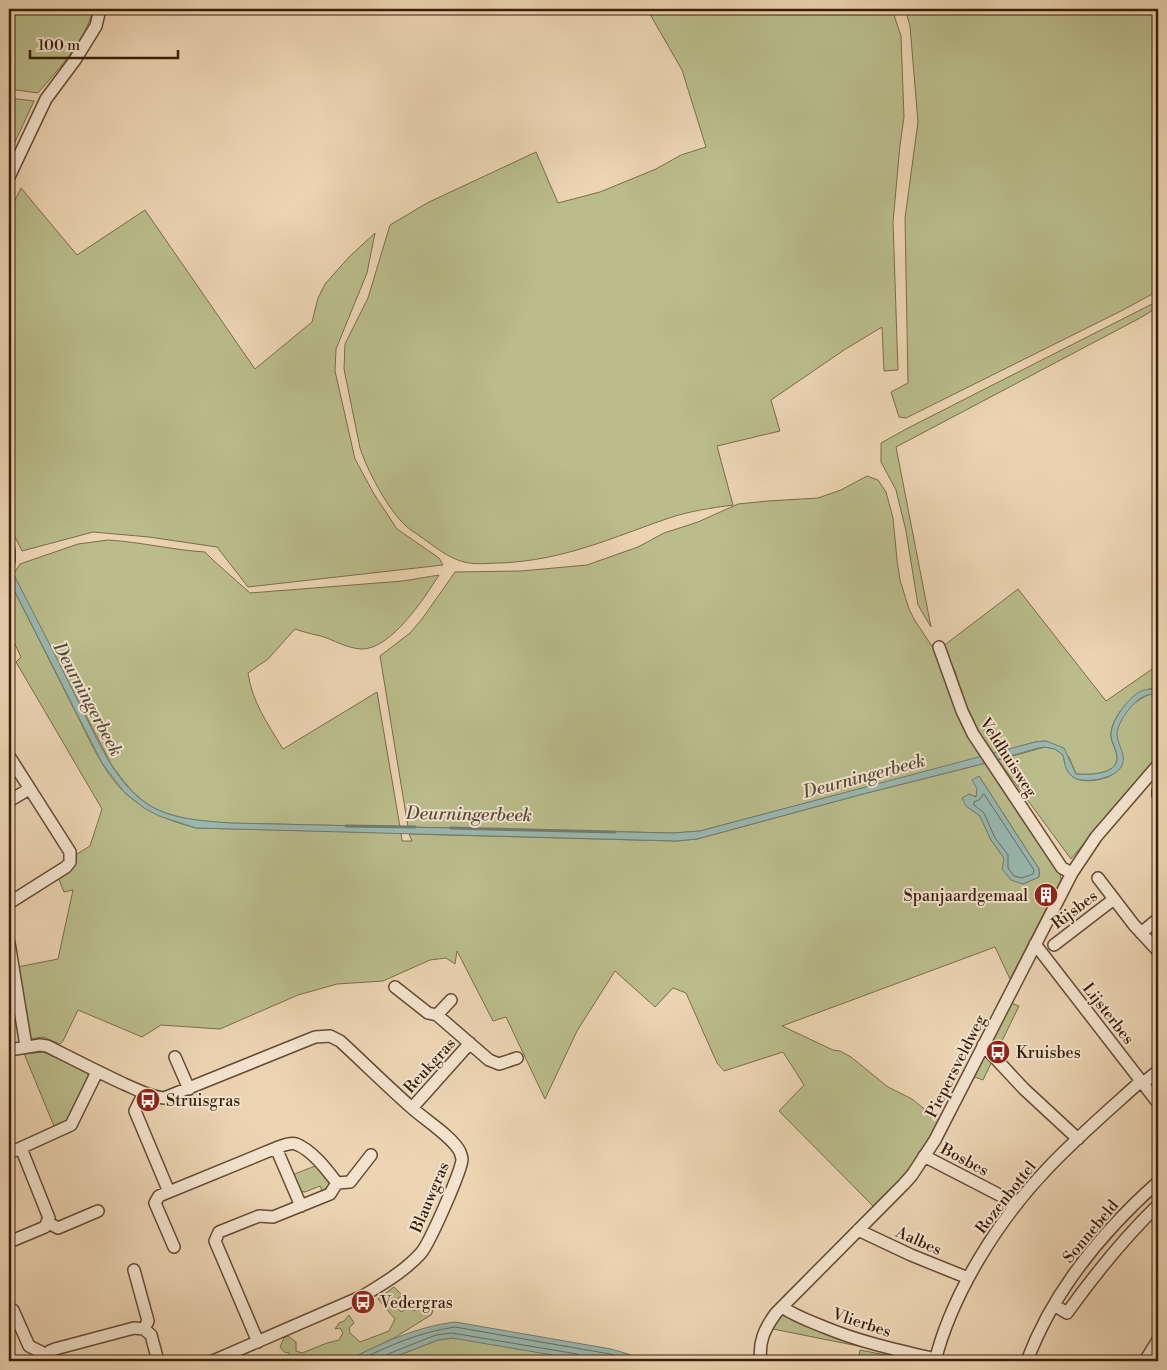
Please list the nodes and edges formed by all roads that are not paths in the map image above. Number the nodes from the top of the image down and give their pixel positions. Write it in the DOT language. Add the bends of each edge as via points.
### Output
graph roads {
  1 [pos="100,9"];
  2 [pos="9,177"];
  3 [pos="9,550"];
  4 [pos="9,561"];
  5 [pos="938,647"];
  6 [pos="9,756"];
  7 [pos="1158,765"];
  8 [pos="29,789"];
  9 [pos="9,801"];
  10 [pos="1072,873"];
  11 [pos="1098,878"];
  12 [pos="1114,899"];
  13 [pos="9,903"];
  14 [pos="1158,919"];
  15 [pos="1141,933"];
  16 [pos="1035,944"];
  17 [pos="1054,945"];
  18 [pos="9,948"];
  19 [pos="1158,951"];
  20 [pos="395,987"];
  21 [pos="451,1000"];
  22 [pos="437,1015"];
  23 [pos="470,1043"];
  24 [pos="983,1045"];
  25 [pos="26,1046"];
  26 [pos="9,1050"];
  27 [pos="176,1057"];
  28 [pos="517,1058"];
  29 [pos="1158,1071"];
  30 [pos="97,1072"];
  31 [pos="1142,1082"];
  32 [pos="189,1088"];
  33 [pos="144,1093"];
  34 [pos="1158,1103"];
  35 [pos="412,1108"];
  36 [pos="1078,1139"];
  37 [pos="21,1148"];
  38 [pos="276,1148"];
  39 [pos="9,1150"];
  40 [pos="372,1154"];
  41 [pos="924,1156"];
  42 [pos="1158,1182"];
  43 [pos="337,1183"];
  44 [pos="169,1192"];
  45 [pos="1017,1204"];
  46 [pos="1158,1205"];
  47 [pos="301,1206"];
  48 [pos="98,1211"];
  49 [pos="47,1222"];
  50 [pos="858,1230"];
  51 [pos="9,1242"];
  52 [pos="174,1247"];
  53 [pos="134,1270"];
  54 [pos="968,1278"];
  55 [pos="1054,1306"];
  56 [pos="782,1307"];
  57 [pos="13,1310"];
  58 [pos="144,1329"];
  59 [pos="1158,1340"];
  60 [pos="258,1342"];
  61 [pos="46,1358"];
  62 [pos="935,1360"];
  63 [pos="158,1361"];
  64 [pos="213,1361"];
  65 [pos="761,1361"];
  66 [pos="1027,1361"];
  67 [pos="1145,1361"];
  1 -- 2 [label="street" via="96,26 46,98"];
  3 -- 4 [label="street"];
  5 -- 10 [label="street, Veldhuisweg" via="967,723 983,751 1062,868"];
  6 -- 8 [label="street"];
  7 -- 10 [label="street, Piepersveldweg" via="1096,837"];
  8 -- 9 [label="street"];
  8 -- 13 [label="street" via="70,852 70,862"];
  10 -- 16 [label="street, Piepersveldweg"];
  11 -- 12 [label="street, Rijsbes"];
  12 -- 15 [label="street, Rijsbes"];
  12 -- 17 [label="street, Rijsbes"];
  14 -- 15 [label="street"];
  15 -- 19 [label="street, Rijsbes"];
  16 -- 24 [label="street, Piepersveldweg"];
  16 -- 31 [label="street, Lijsterbes"];
  18 -- 25 [label="street"];
  20 -- 22 [label="street, Reukgras" via="428,1013"];
  21 -- 22 [label="street, Reukgras"];
  22 -- 23 [label="street, Reukgras"];
  23 -- 28 [label="street, Reukgras" via="489,1060 499,1064"];
  23 -- 35 [label="street, Reukgras"];
  24 -- 36 [label="street"];
  24 -- 41 [label="street, Piepersveldweg"];
  25 -- 26 [label="street, Blauwgras"];
  25 -- 30 [label="street, Blauwgras" via="47,1046"];
  27 -- 32 [label="street"];
  29 -- 31 [label="street, Rozenbottel"];
  30 -- 33 [label="street, Blauwgras"];
  30 -- 37 [label="street" via="71,1125"];
  31 -- 34 [label="street, Lijsterbes"];
  31 -- 36 [label="street, Rozenbottel"];
  32 -- 33 [label="street, Blauwgras" via="164,1098"];
  32 -- 35 [label="street, Blauwgras" via="315,1037 330,1036 340,1041"];
  33 -- 44 [label="street" via="136,1111"];
  35 -- 60 [label="street, Blauwgras" via="454,1144 462,1158 452,1189 423,1251 385,1283 363,1296"];
  36 -- 45 [label="street, Rozenbottel"];
  37 -- 39 [label="street"];
  37 -- 49 [label="street" via="49,1218"];
  38 -- 43 [label="street" via="295,1144 307,1151"];
  38 -- 44 [label="street"];
  38 -- 47 [label="street"];
  40 -- 43 [label="street" via="350,1182"];
  41 -- 45 [label="street, Bosbes"];
  41 -- 50 [label="street, Piepersveldweg" via="904,1184"];
  42 -- 55 [label="street, Sonnebeld" via="1092,1249"];
  43 -- 47 [label="street" via="330,1194"];
  44 -- 52 [label="street" via="159,1196 155,1203"];
  45 -- 54 [label="street, Rozenbottel"];
  46 -- 55 [label="street, Sonnebeld" via="1116,1248 1068,1313"];
  47 -- 60 [label="street" via="273,1217 259,1216 219,1232 216,1240"];
  48 -- 49 [label="street" via="58,1228"];
  49 -- 51 [label="street" via="45,1227"];
  50 -- 54 [label="street, Aalbes"];
  50 -- 56 [label="street, Piepersveldweg"];
  53 -- 58 [label="street" via="148,1321"];
  54 -- 62 [label="street, Rozenbottel" via="943,1333"];
  55 -- 66 [label="street, Sonnebeld" via="1035,1339"];
  56 -- 62 [label="street, Vlierbes" via="793,1315 849,1337"];
  56 -- 65 [label="street, Piepersveldweg" via="762,1335"];
  57 -- 61 [label="street" via="29,1346"];
  58 -- 61 [label="street" via="134,1328 55,1349"];
  58 -- 63 [label="street" via="151,1336"];
  59 -- 67 [label="street"];
  60 -- 64 [label="street, Blauwgras"];
}
